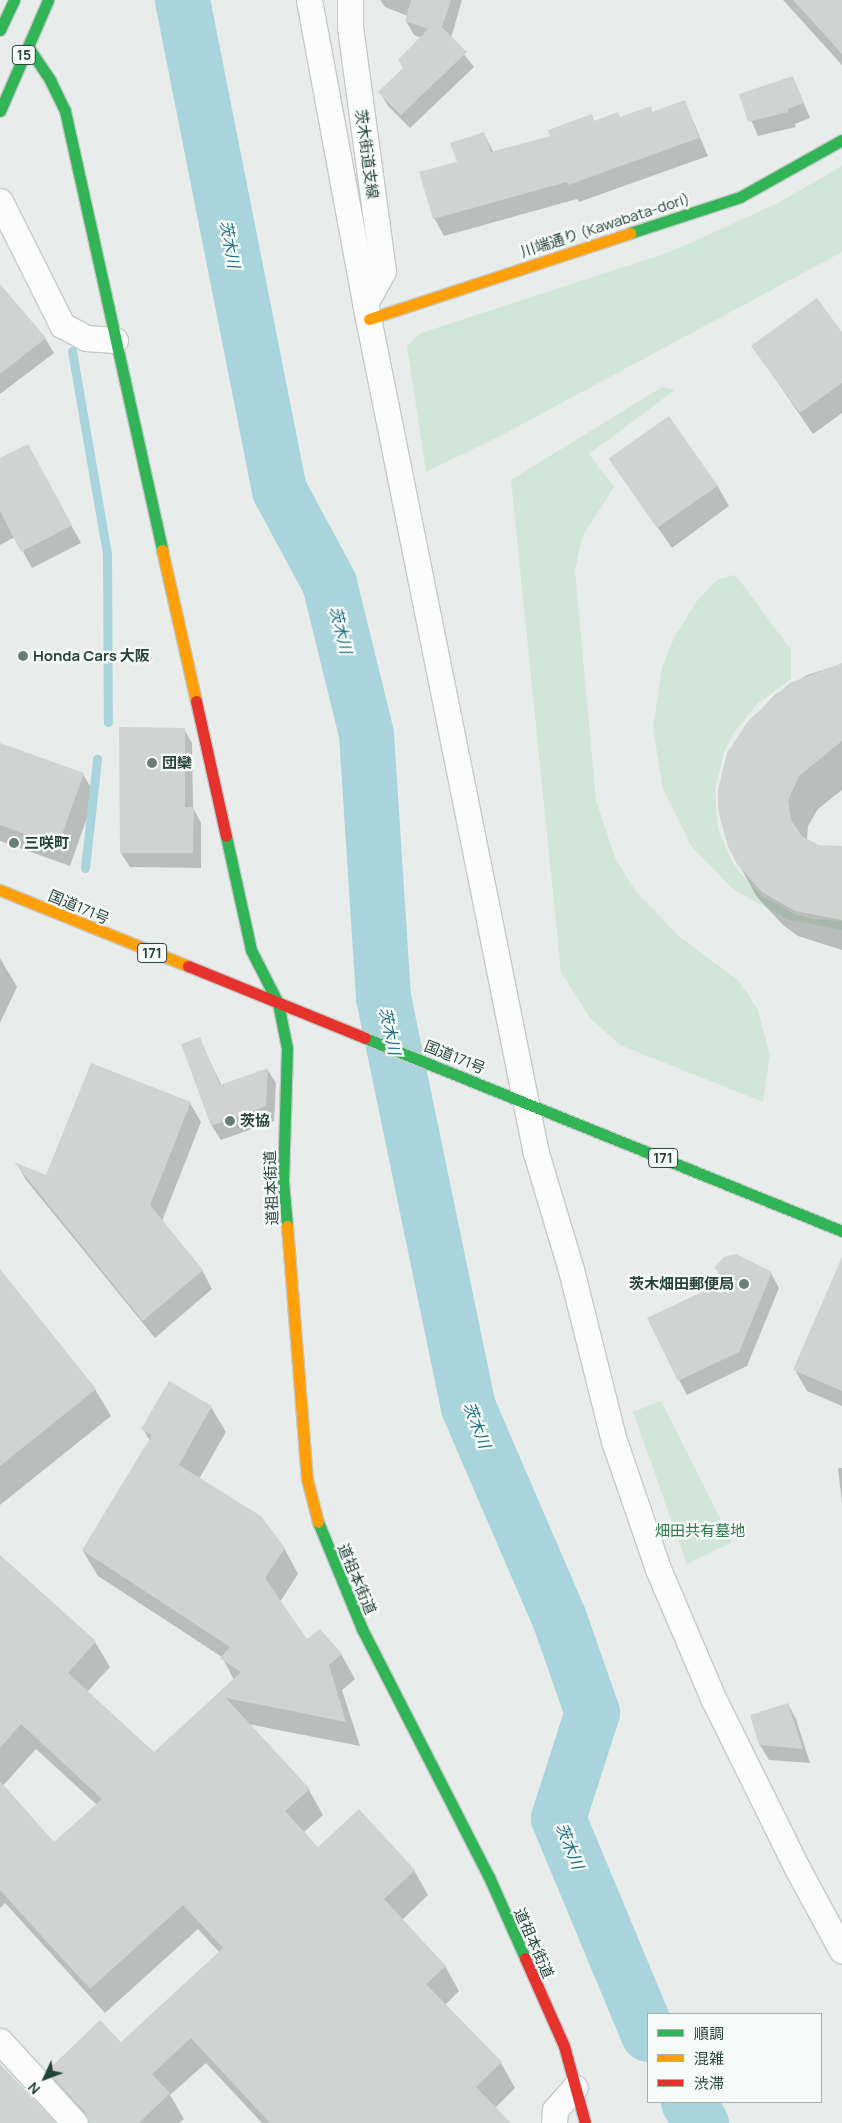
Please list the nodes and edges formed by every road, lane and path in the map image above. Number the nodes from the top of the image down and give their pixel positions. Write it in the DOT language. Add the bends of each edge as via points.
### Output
graph roads {
  1 [pos="14,0"];
  2 [pos="48,0"];
  3 [pos="309,0"];
  4 [pos="350,0"];
  5 [pos="0,30"];
  6 [pos="28,47"];
  7 [pos="0,111"];
  8 [pos="842,140"];
  9 [pos="0,201"];
  10 [pos="367,311"];
  11 [pos="115,340"];
  12 [pos="0,890"];
  13 [pos="278,1003"];
  14 [pos="525,1102"];
  15 [pos="842,1232"];
  16 [pos="842,1950"];
  17 [pos="0,2041"];
  18 [pos="575,2087"];
  19 [pos="75,2123"];
  20 [pos="554,2123"];
  21 [pos="585,2123"];
  1 -- 5 [label="main road, 15"];
  2 -- 6 [label="main road, 15"];
  3 -- 10 [label="street"];
  4 -- 10 [label="street, 茨木街道支線" via="350,27 383,271"];
  6 -- 7 [label="main road, 15"];
  6 -- 11 [label="main road, 道祖本街道" via="50,80 65,111"];
  8 -- 10 [label="main road, 川端通り (Kawabata-dori)" via="740,197"];
  9 -- 11 [label="street" via="62,324 86,338"];
  10 -- 14 [label="street"];
  11 -- 13 [label="main road, 道祖本街道" via="251,950"];
  12 -- 13 [label="main road, 国道171号 / 171"];
  13 -- 14 [label="main road, 国道171号 / 171"];
  13 -- 18 [label="main road, 道祖本街道" via="287,1048 283,1181 307,1479 317,1519 362,1629 489,1878 564,2046"];
  14 -- 15 [label="main road, 国道171号 / 171"];
  14 -- 16 [label="street" via="614,1441 658,1569 714,1700 797,1868"];
  17 -- 19 [label="street"];
  18 -- 20 [label="street" via="555,2110"];
  18 -- 21 [label="main road, 道祖本街道"];
}
